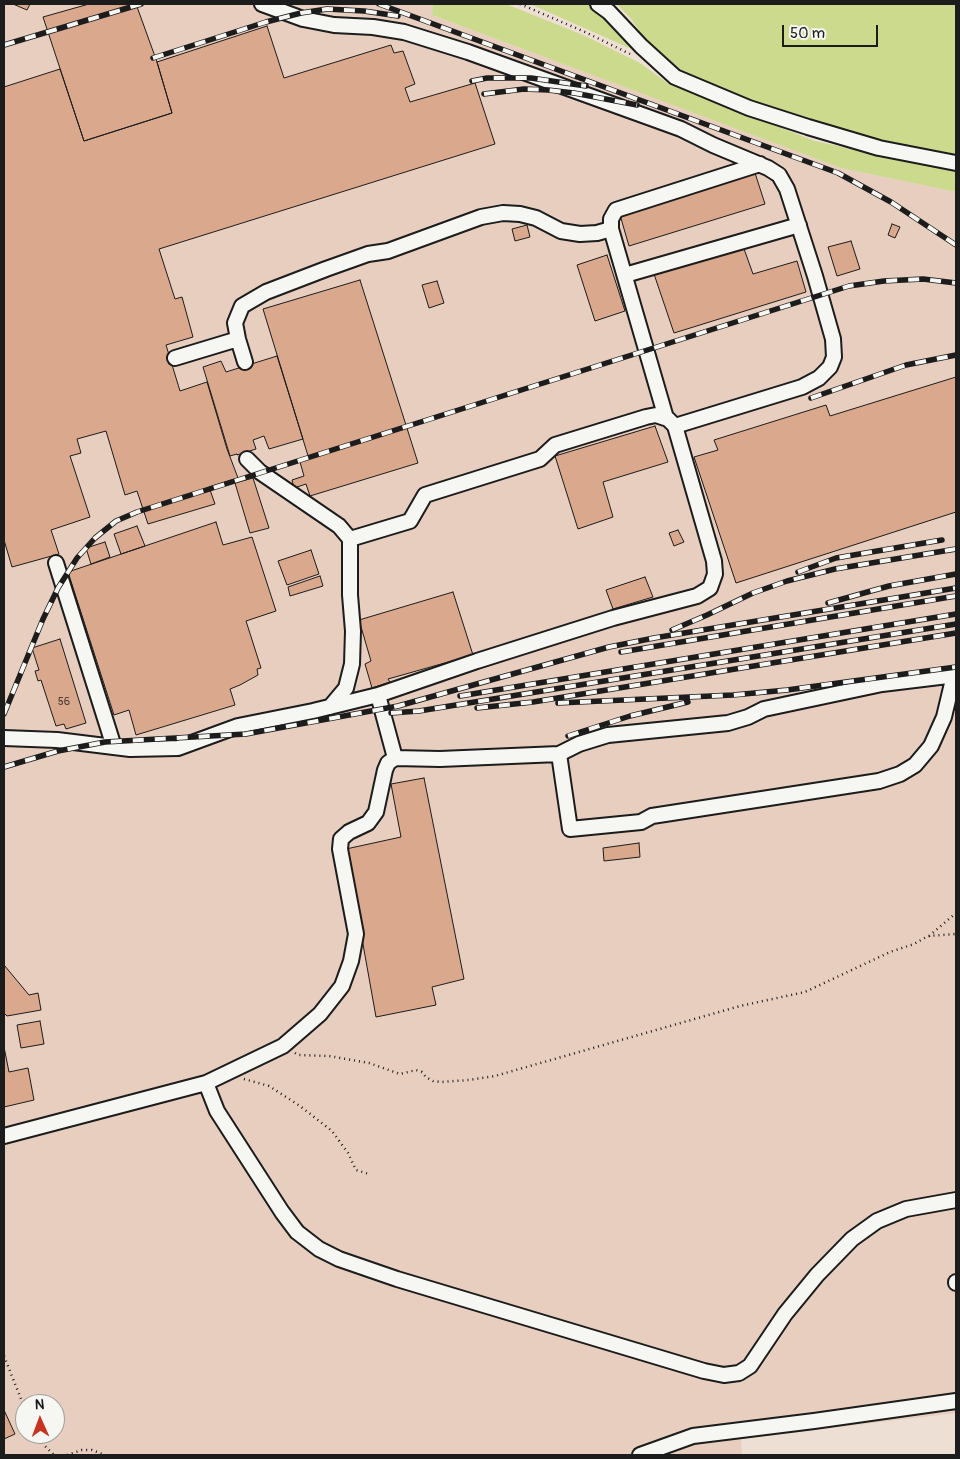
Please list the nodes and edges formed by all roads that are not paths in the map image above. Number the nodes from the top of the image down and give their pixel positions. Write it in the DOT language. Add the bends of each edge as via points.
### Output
graph roads {
  1 [pos="262,4"];
  2 [pos="598,4"];
  3 [pos="956,162"];
  4 [pos="760,164"];
  5 [pos="799,226"];
  6 [pos="612,229"];
  7 [pos="625,275"];
  8 [pos="238,339"];
  9 [pos="175,358"];
  10 [pos="245,362"];
  11 [pos="670,422"];
  12 [pos="247,459"];
  13 [pos="350,539"];
  14 [pos="56,563"];
  15 [pos="955,675"];
  16 [pos="378,695"];
  17 [pos="330,707"];
  18 [pos="4,738"];
  19 [pos="114,747"];
  20 [pos="559,754"];
  21 [pos="395,758"];
  22 [pos="206,1083"];
  23 [pos="4,1136"];
  24 [pos="956,1200"];
  25 [pos="956,1401"];
  26 [pos="640,1455"];
  1 -- 4 [label="lane" via="303,19 404,32 468,52 681,129"];
  2 -- 3 [label="lane" via="675,77 749,108 808,127 879,148"];
  4 -- 5 [label="lane" via="779,174"];
  4 -- 6 [label="lane" via="616,210 611,219"];
  5 -- 7 [label="lane"];
  5 -- 11 [label="lane" via="833,339 834,357 830,367 819,378 802,387"];
  6 -- 7 [label="lane"];
  6 -- 8 [label="lane" via="580,234 561,231 520,214 481,217 266,292 242,306 235,323"];
  7 -- 11 [label="lane"];
  8 -- 9 [label="lane"];
  8 -- 10 [label="lane"];
  11 -- 13 [label="lane" via="656,415 554,445 540,459 424,495 410,521"];
  11 -- 16 [label="lane" via="714,561 715,574 710,588 697,596 595,624"];
  12 -- 13 [label="lane" via="260,472 339,526"];
  13 -- 17 [label="lane" via="352,664 346,688"];
  14 -- 19 [label="lane"];
  15 -- 20 [label="lane" via="882,684 764,708 728,723 608,735"];
  15 -- 20 [label="lane" via="944,717 931,746 915,765 879,781 652,816 642,822 570,829"];
  16 -- 17 [label="lane"];
  16 -- 21 [label="lane"];
  17 -- 19 [label="lane" via="238,726 178,748"];
  18 -- 19 [label="lane"];
  20 -- 21 [label="lane"];
  21 -- 22 [label="lane" via="385,770 376,812 368,823 341,839 340,849 356,934 342,986 320,1014 283,1046"];
  22 -- 23 [label="lane"];
  22 -- 24 [label="lane" via="217,1111 282,1212 297,1232 319,1249 397,1279 724,1375 739,1373 750,1366 811,1281 852,1239 877,1221 906,1209"];
  25 -- 26 [label="lane" via="693,1436"];
}
